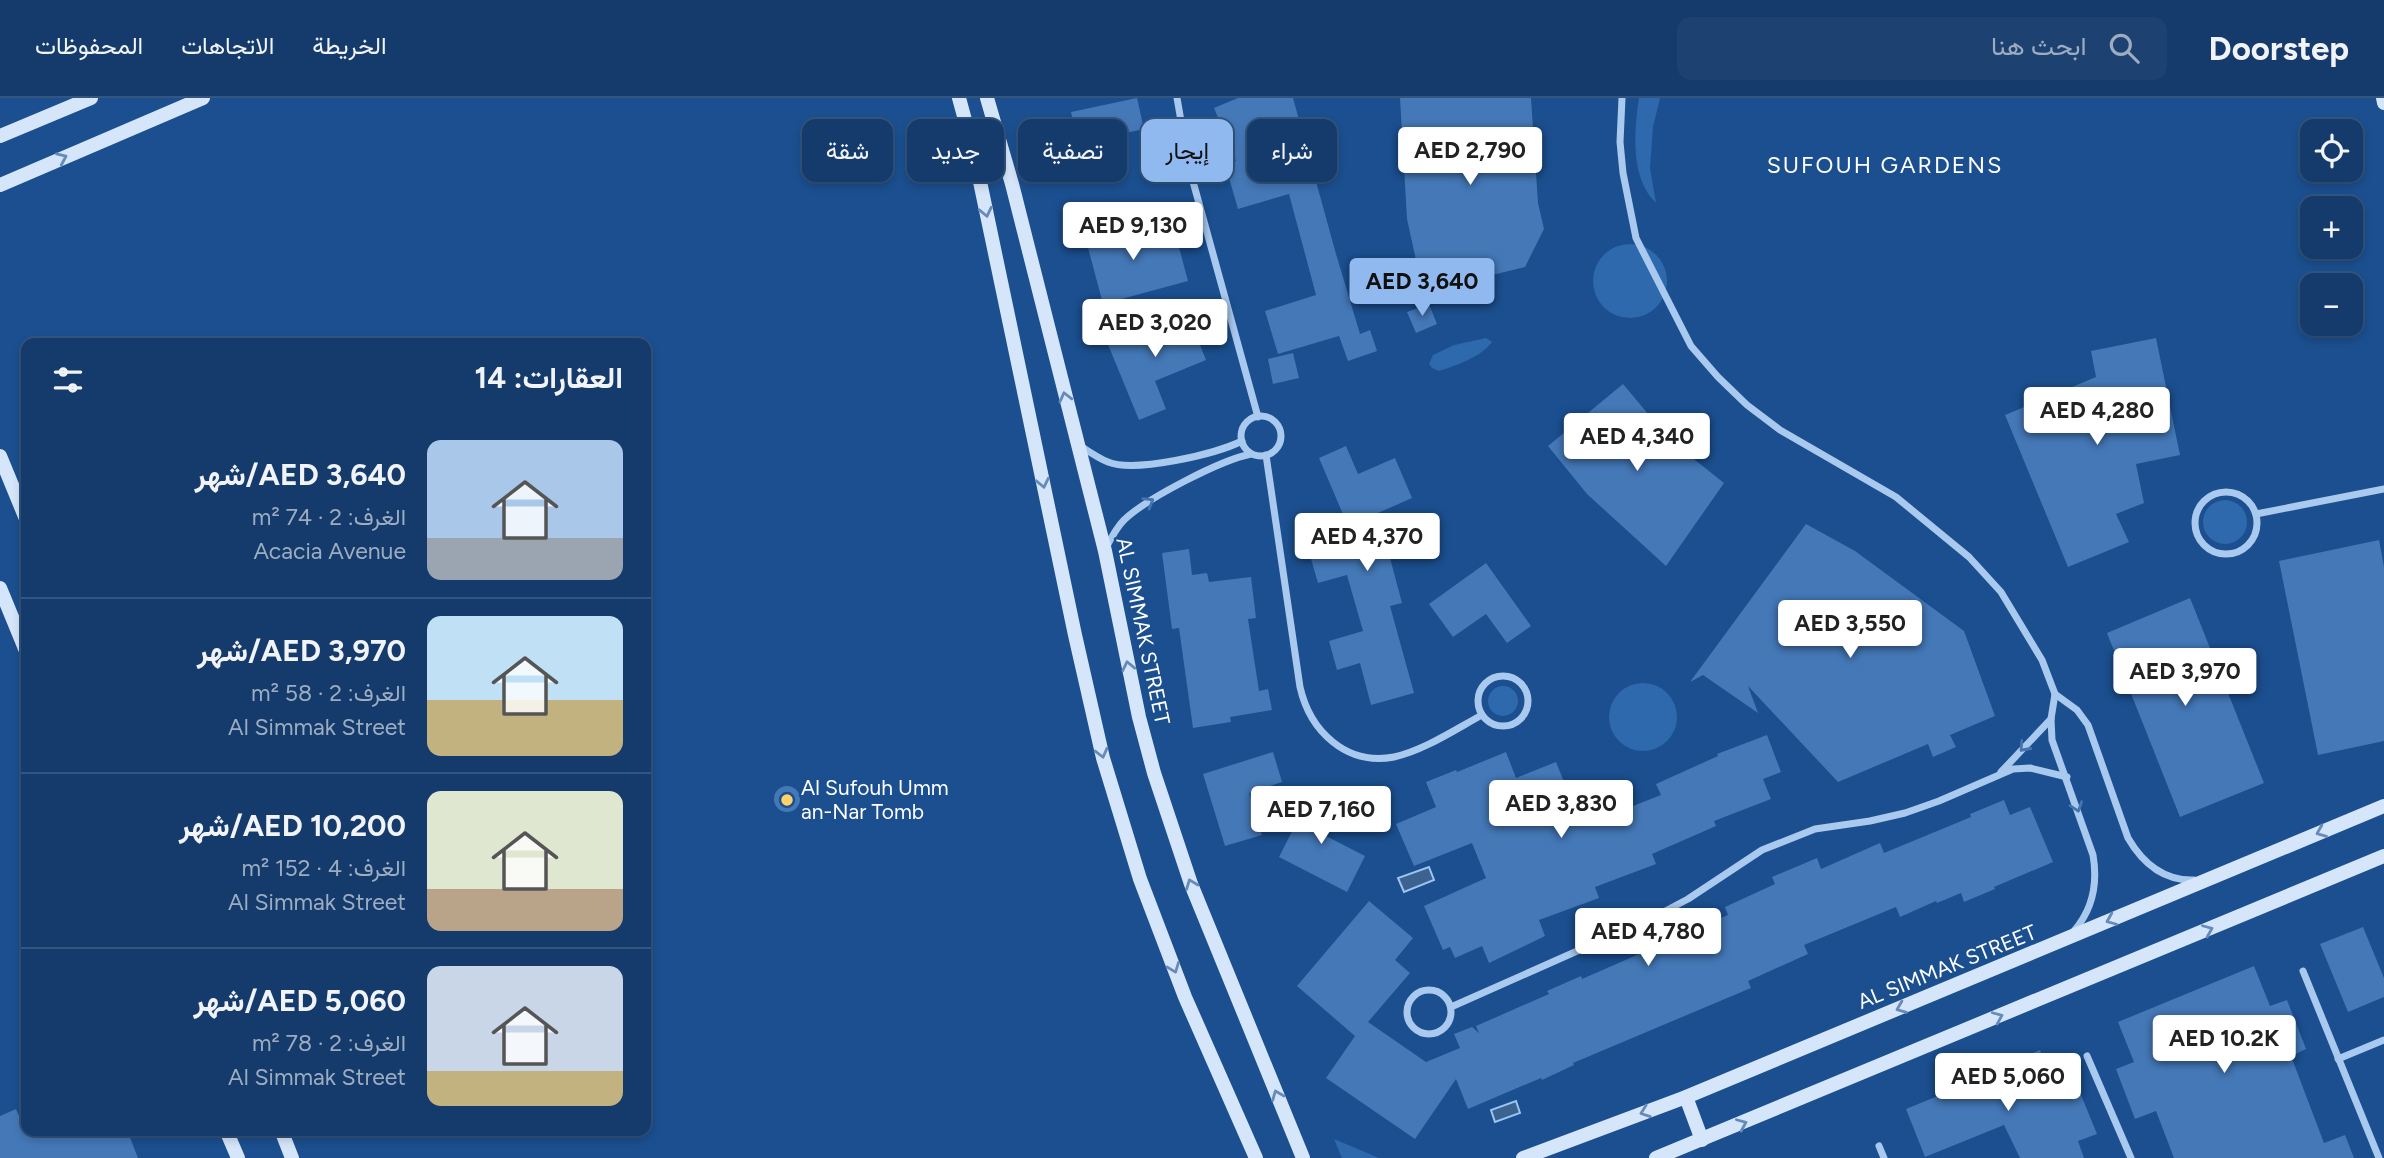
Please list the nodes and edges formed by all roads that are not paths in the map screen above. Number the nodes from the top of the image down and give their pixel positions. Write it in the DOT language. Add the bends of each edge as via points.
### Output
graph roads {
  1 [pos="90,98"];
  2 [pos="203,98"];
  3 [pos="960,98"];
  4 [pos="987,98"];
  5 [pos="1177,98"];
  6 [pos="1622,98"];
  7 [pos="2383,98"];
  8 [pos="2384,103"];
  9 [pos="0,136"];
  10 [pos="0,185"];
  11 [pos="1258,417"];
  12 [pos="1242,441"];
  13 [pos="1077,444"];
  14 [pos="1251,454"];
  15 [pos="1266,455"];
  16 [pos="0,456"];
  17 [pos="2384,489"];
  18 [pos="21,507"];
  19 [pos="2256,514"];
  20 [pos="1104,551"];
  21 [pos="0,588"];
  22 [pos="21,638"];
  23 [pos="2056,694"];
  24 [pos="1482,715"];
  25 [pos="2051,719"];
  26 [pos="1997,775"];
  27 [pos="2067,777"];
  28 [pos="2384,806"];
  29 [pos="2384,856"];
  30 [pos="2205,880"];
  31 [pos="2060,943"];
  32 [pos="2302,971"];
  33 [pos="1451,1007"];
  34 [pos="2384,1040"];
  35 [pos="2087,1056"];
  36 [pos="2338,1059"];
  37 [pos="1686,1097"];
  38 [pos="229,1136"];
  39 [pos="283,1136"];
  40 [pos="1702,1140"];
  41 [pos="1879,1146"];
  42 [pos="238,1158"];
  43 [pos="292,1158"];
  44 [pos="1256,1158"];
  45 [pos="1303,1158"];
  46 [pos="1523,1158"];
  47 [pos="1656,1158"];
  48 [pos="1884,1158"];
  49 [pos="2131,1158"];
  50 [pos="2379,1158"];
  1 -- 9 [label="street"];
  10 -- 2 [label="street, one-way"];
  3 -- 44 [label="street, one-way" via="1103,758 1140,879 1185,997"];
  13 -- 4 [label="street, AL SIMMAK STREET, one-way"];
  5 -- 11 [label="street" via="1189,167"];
  6 -- 23 [label="street" via="1623,173 1636,238 1691,346 1718,377 1780,430 1896,498 1969,557 2008,603"];
  7 -- 8 [label="street"];
  11 -- 12 [label="street" via="1244,425"];
  11 -- 15 [label="street" via="1269,419 1280,431 1278,446"];
  12 -- 13 [label="street" via="1144,466 1108,462"];
  12 -- 14 [label="street"];
  13 -- 20 [label="street, AL SIMMAK STREET"];
  14 -- 15 [label="street"];
  20 -- 14 [label="street, one-way" via="1122,522 1135,511 1229,460"];
  15 -- 24 [label="street" via="1300,687 1313,722 1340,747 1375,758 1411,752"];
  16 -- 18 [label="street"];
  17 -- 19 [label="street"];
  19 -- 19 [label="street" via="2238,494 2229,491 2210,496 2195,518 2198,537 2217,554 2233,554 2243,550 2256,534"];
  45 -- 20 [label="street, AL SIMMAK STREET, one-way" via="1171,829 1139,717"];
  21 -- 22 [label="street"];
  23 -- 25 [label="street"];
  23 -- 30 [label="street" via="2088,725 2137,854 2168,876"];
  24 -- 24 [label="street" via="1495,725 1518,720 1527,707 1526,691 1515,679 1491,679 1478,699"];
  25 -- 26 [label="street, one-way"];
  25 -- 27 [label="street" via="2052,740"];
  26 -- 27 [label="street" via="2030,768"];
  26 -- 33 [label="street" via="1905,813 1785,839 1656,916"];
  27 -- 31 [label="street, one-way" via="2097,875 2087,914"];
  28 -- 30 [label="street, AL SIMMAK STREET, one-way"];
  40 -- 29 [label="street, one-way"];
  30 -- 31 [label="street, AL SIMMAK STREET, one-way"];
  31 -- 37 [label="street, AL SIMMAK STREET, one-way"];
  32 -- 36 [label="street"];
  33 -- 33 [label="street" via="1438,992 1425,990 1409,1001 1406,1014 1419,1032 1435,1033 1448,1023"];
  34 -- 36 [label="street"];
  35 -- 49 [label="street"];
  36 -- 50 [label="street"];
  37 -- 40 [label="street"];
  37 -- 46 [label="street, AL SIMMAK STREET, one-way"];
  38 -- 42 [label="street"];
  39 -- 43 [label="street"];
  40 -- 47 [label="street"];
  41 -- 48 [label="street"];
}
